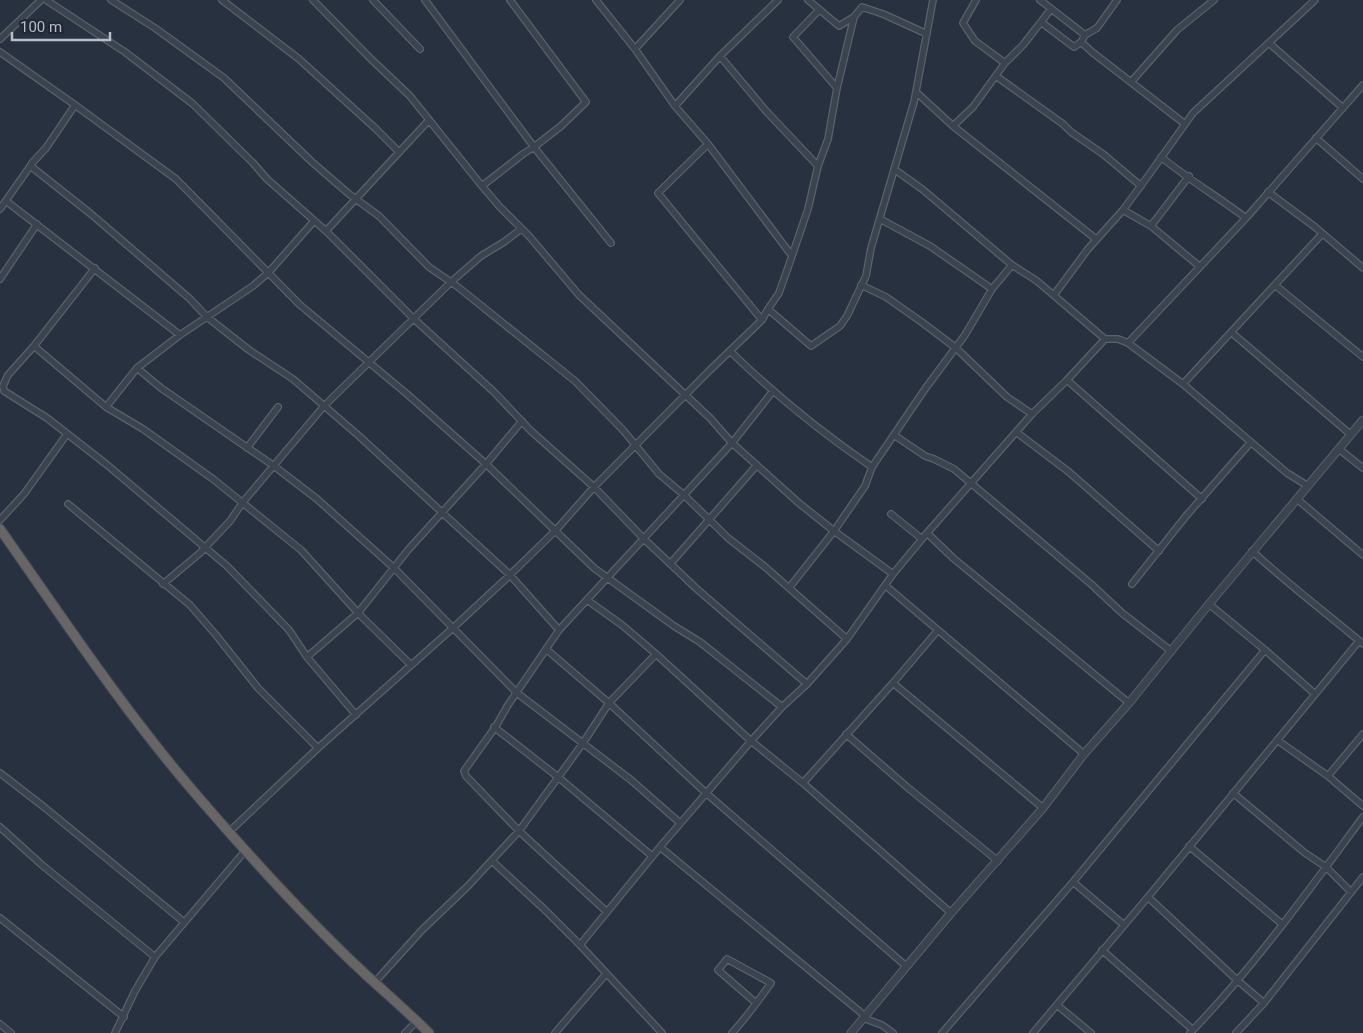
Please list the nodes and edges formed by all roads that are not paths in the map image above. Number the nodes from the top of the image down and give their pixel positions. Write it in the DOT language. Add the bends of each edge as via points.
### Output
graph roads {
  1 [pos="41,0"];
  2 [pos="46,0"];
  3 [pos="111,0"];
  4 [pos="222,0"];
  5 [pos="312,0"];
  6 [pos="373,0"];
  7 [pos="425,0"];
  8 [pos="510,0"];
  9 [pos="596,0"];
  10 [pos="680,0"];
  11 [pos="778,0"];
  12 [pos="808,0"];
  13 [pos="934,0"];
  14 [pos="976,0"];
  15 [pos="1040,0"];
  16 [pos="1117,0"];
  17 [pos="1214,0"];
  18 [pos="1315,0"];
  19 [pos="1051,9"];
  20 [pos="819,10"];
  21 [pos="854,17"];
  22 [pos="1041,22"];
  23 [pos="927,34"];
  24 [pos="1085,35"];
  25 [pos="0,39"];
  26 [pos="1081,42"];
  27 [pos="1269,43"];
  28 [pos="635,49"];
  29 [pos="420,50"];
  30 [pos="0,52"];
  31 [pos="720,56"];
  32 [pos="1005,63"];
  33 [pos="996,76"];
  34 [pos="1131,82"];
  35 [pos="837,88"];
  36 [pos="1362,88"];
  37 [pos="916,92"];
  38 [pos="75,104"];
  39 [pos="675,106"];
  40 [pos="1343,108"];
  41 [pos="429,120"];
  42 [pos="1185,124"];
  43 [pos="953,126"];
  44 [pos="1316,138"];
  45 [pos="708,144"];
  46 [pos="534,147"];
  47 [pos="399,152"];
  48 [pos="1161,157"];
  49 [pos="31,165"];
  50 [pos="818,166"];
  51 [pos="894,169"];
  52 [pos="1189,176"];
  53 [pos="1363,179"];
  54 [pos="482,186"];
  55 [pos="1140,186"];
  56 [pos="1268,192"];
  57 [pos="356,200"];
  58 [pos="6,201"];
  59 [pos="0,209"];
  60 [pos="1123,210"];
  61 [pos="1246,218"];
  62 [pos="880,219"];
  63 [pos="314,220"];
  64 [pos="37,224"];
  65 [pos="1151,226"];
  66 [pos="521,229"];
  67 [pos="326,231"];
  68 [pos="1322,234"];
  69 [pos="1096,239"];
  70 [pos="611,243"];
  71 [pos="792,256"];
  72 [pos="1012,265"];
  73 [pos="1199,266"];
  74 [pos="95,268"];
  75 [pos="1363,268"];
  76 [pos="269,272"];
  77 [pos="0,279"];
  78 [pos="451,282"];
  79 [pos="861,285"];
  80 [pos="1274,285"];
  81 [pos="992,289"];
  82 [pos="1054,295"];
  83 [pos="768,309"];
  84 [pos="207,317"];
  85 [pos="414,319"];
  86 [pos="762,320"];
  87 [pos="1231,332"];
  88 [pos="180,335"];
  89 [pos="1105,339"];
  90 [pos="1128,343"];
  91 [pos="34,346"];
  92 [pos="956,348"];
  93 [pos="730,351"];
  94 [pos="1363,357"];
  95 [pos="370,362"];
  96 [pos="137,368"];
  97 [pos="1068,380"];
  98 [pos="1183,384"];
  99 [pos="773,391"];
  100 [pos="686,395"];
  101 [pos="324,406"];
  102 [pos="106,407"];
  103 [pos="278,407"];
  104 [pos="1032,414"];
  105 [pos="1363,420"];
  106 [pos="522,421"];
  107 [pos="1016,432"];
  108 [pos="67,434"];
  109 [pos="1350,434"];
  110 [pos="894,435"];
  111 [pos="732,442"];
  112 [pos="1251,442"];
  113 [pos="635,447"];
  114 [pos="247,448"];
  115 [pos="1338,449"];
  116 [pos="486,464"];
  117 [pos="758,465"];
  118 [pos="274,466"];
  119 [pos="872,467"];
  120 [pos="1363,468"];
  121 [pos="971,484"];
  122 [pos="1308,486"];
  123 [pos="594,487"];
  124 [pos="684,495"];
  125 [pos="1202,499"];
  126 [pos="1297,499"];
  127 [pos="243,502"];
  128 [pos="68,504"];
  129 [pos="442,512"];
  130 [pos="891,514"];
  131 [pos="0,520"];
  132 [pos="710,520"];
  133 [pos="0,529"];
  134 [pos="556,530"];
  135 [pos="834,531"];
  136 [pos="927,533"];
  137 [pos="644,539"];
  138 [pos="922,539"];
  139 [pos="205,547"];
  140 [pos="1158,551"];
  141 [pos="1252,552"];
  142 [pos="1363,555"];
  143 [pos="671,563"];
  144 [pos="394,568"];
  145 [pos="893,574"];
  146 [pos="510,575"];
  147 [pos="607,577"];
  148 [pos="163,584"];
  149 [pos="1132,584"];
  150 [pos="886,586"];
  151 [pos="789,588"];
  152 [pos="587,600"];
  153 [pos="1209,604"];
  154 [pos="358,613"];
  155 [pos="454,627"];
  156 [pos="559,630"];
  157 [pos="938,630"];
  158 [pos="847,639"];
  159 [pos="1361,643"];
  160 [pos="546,649"];
  161 [pos="1266,650"];
  162 [pos="1171,652"];
  163 [pos="656,654"];
  164 [pos="307,657"];
  165 [pos="410,665"];
  166 [pos="893,683"];
  167 [pos="806,684"];
  168 [pos="517,693"];
  169 [pos="1315,694"];
  170 [pos="610,703"];
  171 [pos="1129,704"];
  172 [pos="782,708"];
  173 [pos="356,715"];
  174 [pos="494,727"];
  175 [pos="846,734"];
  176 [pos="1363,734"];
  177 [pos="1277,740"];
  178 [pos="751,741"];
  179 [pos="583,743"];
  180 [pos="318,748"];
  181 [pos="1084,754"];
  182 [pos="0,774"];
  183 [pos="1328,776"];
  184 [pos="558,777"];
  185 [pos="803,783"];
  186 [pos="706,793"];
  187 [pos="1233,793"];
  188 [pos="1363,806"];
  189 [pos="1043,808"];
  190 [pos="1363,818"];
  191 [pos="680,823"];
  192 [pos="0,826"];
  193 [pos="230,831"];
  194 [pos="519,831"];
  195 [pos="1189,846"];
  196 [pos="660,847"];
  197 [pos="246,851"];
  198 [pos="652,856"];
  199 [pos="492,861"];
  200 [pos="998,861"];
  201 [pos="1326,867"];
  202 [pos="1363,876"];
  203 [pos="1073,882"];
  204 [pos="1351,892"];
  205 [pos="1148,897"];
  206 [pos="607,912"];
  207 [pos="951,913"];
  208 [pos="0,918"];
  209 [pos="184,922"];
  210 [pos="1282,924"];
  211 [pos="1124,925"];
  212 [pos="580,946"];
  213 [pos="1102,950"];
  214 [pos="155,957"];
  215 [pos="906,966"];
  216 [pos="606,974"];
  217 [pos="1237,980"];
  218 [pos="374,983"];
  219 [pos="756,1003"];
  220 [pos="1264,1003"];
  221 [pos="1057,1005"];
  222 [pos="864,1017"];
  223 [pos="124,1018"];
  224 [pos="417,1021"];
  225 [pos="0,1024"];
  226 [pos="1191,1032"];
  227 [pos="11,1033"];
  228 [pos="115,1033"];
  229 [pos="405,1033"];
  230 [pos="430,1033"];
  231 [pos="555,1033"];
  232 [pos="662,1033"];
  233 [pos="732,1033"];
  234 [pos="851,1033"];
  235 [pos="893,1033"];
  236 [pos="942,1033"];
  237 [pos="1033,1033"];
  238 [pos="1091,1033"];
  239 [pos="1236,1033"];
  1 -- 25 [label="street"];
  2 -- 63 [label="street" via="125,52 193,104 267,179"];
  3 -- 57 [label="street" via="224,78"];
  4 -- 47 [label="street" via="299,59"];
  5 -- 41 [label="street" via="410,96"];
  6 -- 29 [label="street"];
  7 -- 46 [label="street"];
  8 -- 46 [label="street" via="586,102"];
  9 -- 28 [label="street"];
  10 -- 28 [label="street"];
  11 -- 31 [label="street"];
  12 -- 20 [label="street"];
  13 -- 23 [label="street"];
  14 -- 32 [label="street" via="963,23 975,41"];
  15 -- 19 [label="street"];
  16 -- 24 [label="street" via="1097,28"];
  17 -- 34 [label="street" via="1177,30"];
  18 -- 27 [label="street"];
  19 -- 22 [label="street"];
  19 -- 24 [label="street"];
  20 -- 21 [label="street" via="839,26"];
  20 -- 35 [label="street" via="793,37"];
  21 -- 23 [label="street" via="862,8"];
  21 -- 35 [label="street"];
  22 -- 26 [label="street" via="1074,47"];
  22 -- 32 [label="street"];
  23 -- 37 [label="street"];
  24 -- 26 [label="street"];
  26 -- 34 [label="street"];
  27 -- 40 [label="street"];
  27 -- 42 [label="street"];
  28 -- 39 [label="street"];
  30 -- 38 [label="street"];
  31 -- 39 [label="street"];
  31 -- 50 [label="street"];
  32 -- 33 [label="street"];
  33 -- 43 [label="street" via="974,107"];
  33 -- 55 [label="street" via="1104,154"];
  34 -- 42 [label="street"];
  35 -- 50 [label="street" via="828,139"];
  36 -- 40 [label="street"];
  37 -- 43 [label="street"];
  37 -- 51 [label="street"];
  38 -- 49 [label="street"];
  38 -- 76 [label="street" via="176,180"];
  39 -- 45 [label="street"];
  40 -- 44 [label="street"];
  41 -- 47 [label="street"];
  41 -- 54 [label="street"];
  42 -- 48 [label="street"];
  43 -- 69 [label="street"];
  44 -- 53 [label="street"];
  44 -- 56 [label="street"];
  45 -- 71 [label="street"];
  45 -- 86 [label="street" via="658,193"];
  46 -- 54 [label="street"];
  46 -- 70 [label="street"];
  47 -- 57 [label="street"];
  48 -- 52 [label="street"];
  48 -- 55 [label="street"];
  49 -- 58 [label="street"];
  49 -- 84 [label="street" via="189,298"];
  50 -- 71 [label="street"];
  51 -- 62 [label="street"];
  51 -- 72 [label="street"];
  52 -- 61 [label="street"];
  52 -- 65 [label="street"];
  54 -- 66 [label="street"];
  55 -- 60 [label="street"];
  56 -- 61 [label="street"];
  56 -- 68 [label="street"];
  57 -- 67 [label="street"];
  57 -- 78 [label="street" via="380,216 429,267"];
  58 -- 59 [label="street"];
  58 -- 64 [label="street"];
  60 -- 65 [label="street"];
  60 -- 69 [label="street"];
  61 -- 73 [label="street"];
  62 -- 79 [label="street"];
  62 -- 81 [label="street" via="930,246"];
  63 -- 67 [label="street"];
  63 -- 76 [label="street"];
  64 -- 74 [label="street"];
  64 -- 77 [label="street"];
  65 -- 73 [label="street"];
  66 -- 78 [label="street" via="481,256"];
  66 -- 100 [label="street" via="579,294"];
  67 -- 85 [label="street"];
  68 -- 75 [label="street"];
  68 -- 80 [label="street"];
  69 -- 82 [label="street"];
  71 -- 83 [label="street" via="778,293"];
  72 -- 81 [label="street"];
  72 -- 82 [label="street"];
  73 -- 90 [label="street"];
  74 -- 88 [label="street"];
  74 -- 91 [label="street"];
  76 -- 84 [label="street"];
  76 -- 95 [label="street" via="300,305"];
  78 -- 85 [label="street"];
  78 -- 113 [label="street" via="575,381 623,430"];
  79 -- 83 [label="street" via="840,326 811,346"];
  79 -- 92 [label="street" via="886,296"];
  80 -- 87 [label="street"];
  80 -- 94 [label="street"];
  81 -- 92 [label="street"];
  82 -- 89 [label="street"];
  83 -- 86 [label="street"];
  84 -- 88 [label="street"];
  84 -- 101 [label="street" via="293,379"];
  85 -- 95 [label="street"];
  85 -- 106 [label="street"];
  86 -- 93 [label="street"];
  87 -- 98 [label="street"];
  87 -- 109 [label="street"];
  88 -- 96 [label="street"];
  89 -- 90 [label="street"];
  89 -- 97 [label="street"];
  90 -- 98 [label="street"];
  91 -- 102 [label="street"];
  91 -- 108 [label="street" via="8,375 4,391"];
  92 -- 104 [label="street" via="1007,397"];
  92 -- 110 [label="street"];
  93 -- 99 [label="street"];
  93 -- 100 [label="street"];
  95 -- 101 [label="street"];
  95 -- 116 [label="street"];
  96 -- 102 [label="street"];
  96 -- 114 [label="street"];
  97 -- 104 [label="street"];
  97 -- 125 [label="street"];
  98 -- 112 [label="street"];
  99 -- 111 [label="street"];
  99 -- 119 [label="street" via="830,439"];
  100 -- 111 [label="street"];
  100 -- 113 [label="street"];
  101 -- 118 [label="street"];
  101 -- 129 [label="street"];
  102 -- 127 [label="street" via="143,428"];
  103 -- 114 [label="street"];
  104 -- 107 [label="street"];
  105 -- 109 [label="street"];
  106 -- 116 [label="street"];
  106 -- 123 [label="street"];
  107 -- 121 [label="street"];
  107 -- 140 [label="street" via="1069,472"];
  108 -- 131 [label="street" via="24,494"];
  108 -- 139 [label="street"];
  109 -- 115 [label="street"];
  110 -- 119 [label="street"];
  110 -- 121 [label="street" via="924,456 954,469"];
  111 -- 117 [label="street"];
  111 -- 124 [label="street"];
  112 -- 122 [label="street"];
  112 -- 125 [label="street"];
  113 -- 123 [label="street"];
  113 -- 124 [label="street" via="658,474"];
  114 -- 118 [label="street"];
  115 -- 120 [label="street"];
  115 -- 122 [label="street"];
  116 -- 129 [label="street"];
  116 -- 134 [label="street"];
  117 -- 132 [label="street"];
  117 -- 135 [label="street"];
  118 -- 127 [label="street"];
  118 -- 144 [label="street" via="317,499"];
  119 -- 135 [label="street" via="865,486"];
  121 -- 136 [label="street"];
  121 -- 162 [label="street"];
  122 -- 126 [label="street"];
  123 -- 134 [label="street"];
  123 -- 137 [label="street"];
  124 -- 132 [label="street"];
  124 -- 137 [label="street"];
  125 -- 140 [label="street"];
  126 -- 141 [label="street"];
  126 -- 142 [label="street"];
  127 -- 139 [label="street"];
  127 -- 154 [label="street" via="301,550"];
  128 -- 148 [label="street"];
  129 -- 144 [label="street"];
  129 -- 146 [label="street"];
  130 -- 138 [label="street"];
  132 -- 143 [label="street"];
  132 -- 151 [label="street"];
  133 -- 193 [label="highway" via="150,738"];
  134 -- 146 [label="street"];
  134 -- 147 [label="street"];
  135 -- 145 [label="street"];
  135 -- 151 [label="street"];
  136 -- 138 [label="street"];
  136 -- 171 [label="street"];
  137 -- 143 [label="street"];
  137 -- 147 [label="street"];
  138 -- 145 [label="street"];
  139 -- 148 [label="street"];
  139 -- 164 [label="street" via="289,630"];
  140 -- 149 [label="street"];
  141 -- 153 [label="street"];
  141 -- 159 [label="street"];
  143 -- 167 [label="street"];
  144 -- 154 [label="street"];
  144 -- 155 [label="street"];
  145 -- 150 [label="street"];
  146 -- 155 [label="street"];
  146 -- 156 [label="street"];
  147 -- 152 [label="street"];
  147 -- 172 [label="street" via="700,642"];
  148 -- 180 [label="street" via="190,605 258,688"];
  150 -- 157 [label="street"];
  150 -- 158 [label="street"];
  151 -- 158 [label="street"];
  152 -- 156 [label="street"];
  152 -- 163 [label="street"];
  153 -- 161 [label="street"];
  153 -- 162 [label="street"];
  154 -- 164 [label="street"];
  154 -- 165 [label="street"];
  155 -- 165 [label="street"];
  155 -- 168 [label="street"];
  156 -- 160 [label="street"];
  157 -- 166 [label="street"];
  157 -- 181 [label="street"];
  158 -- 167 [label="street"];
  159 -- 169 [label="street"];
  160 -- 168 [label="street"];
  160 -- 170 [label="street"];
  161 -- 169 [label="street"];
  161 -- 203 [label="street"];
  162 -- 171 [label="street"];
  163 -- 170 [label="street"];
  163 -- 178 [label="street"];
  164 -- 173 [label="street"];
  165 -- 173 [label="street"];
  166 -- 175 [label="street"];
  166 -- 189 [label="street"];
  167 -- 172 [label="street"];
  168 -- 174 [label="street"];
  168 -- 179 [label="street"];
  169 -- 177 [label="street"];
  170 -- 179 [label="street"];
  170 -- 186 [label="street"];
  171 -- 181 [label="street"];
  172 -- 178 [label="street"];
  173 -- 180 [label="street"];
  174 -- 184 [label="street"];
  174 -- 194 [label="street" via="464,771"];
  175 -- 185 [label="street"];
  175 -- 200 [label="street"];
  176 -- 183 [label="street"];
  177 -- 183 [label="street"];
  177 -- 187 [label="street"];
  178 -- 185 [label="street"];
  178 -- 186 [label="street"];
  179 -- 184 [label="street"];
  179 -- 191 [label="street"];
  180 -- 193 [label="street"];
  181 -- 189 [label="street"];
  182 -- 209 [label="street"];
  183 -- 188 [label="street"];
  184 -- 194 [label="street"];
  184 -- 198 [label="street"];
  185 -- 207 [label="street"];
  186 -- 191 [label="street"];
  186 -- 215 [label="street"];
  187 -- 195 [label="street"];
  187 -- 201 [label="street"];
  189 -- 200 [label="street"];
  190 -- 201 [label="street"];
  191 -- 196 [label="street"];
  192 -- 214 [label="street" via="42,865"];
  193 -- 197 [label="highway"];
  194 -- 199 [label="street"];
  194 -- 206 [label="street"];
  195 -- 205 [label="street"];
  195 -- 210 [label="street"];
  196 -- 198 [label="street"];
  196 -- 222 [label="street"];
  197 -- 209 [label="street"];
  197 -- 218 [label="highway"];
  198 -- 206 [label="street"];
  199 -- 212 [label="street"];
  199 -- 218 [label="street"];
  200 -- 207 [label="street"];
  201 -- 204 [label="street"];
  201 -- 210 [label="street"];
  202 -- 204 [label="street"];
  203 -- 211 [label="street"];
  203 -- 236 [label="street"];
  204 -- 220 [label="street"];
  205 -- 211 [label="street"];
  205 -- 217 [label="street"];
  206 -- 212 [label="street"];
  207 -- 215 [label="street"];
  208 -- 223 [label="street"];
  209 -- 214 [label="street"];
  210 -- 217 [label="street"];
  211 -- 213 [label="street"];
  212 -- 216 [label="street"];
  213 -- 221 [label="street"];
  213 -- 226 [label="street"];
  214 -- 223 [label="street"];
  215 -- 222 [label="street"];
  216 -- 231 [label="street"];
  216 -- 232 [label="street"];
  217 -- 220 [label="street"];
  217 -- 226 [label="street"];
  218 -- 224 [label="highway"];
  219 -- 219 [label="street" via="718,970 727,959 771,983"];
  219 -- 233 [label="street"];
  220 -- 239 [label="street"];
  221 -- 237 [label="street"];
  221 -- 238 [label="street"];
  222 -- 234 [label="street"];
  222 -- 235 [label="street"];
  223 -- 228 [label="street"];
  224 -- 229 [label="street"];
  224 -- 230 [label="highway"];
  225 -- 227 [label="street"];
}
